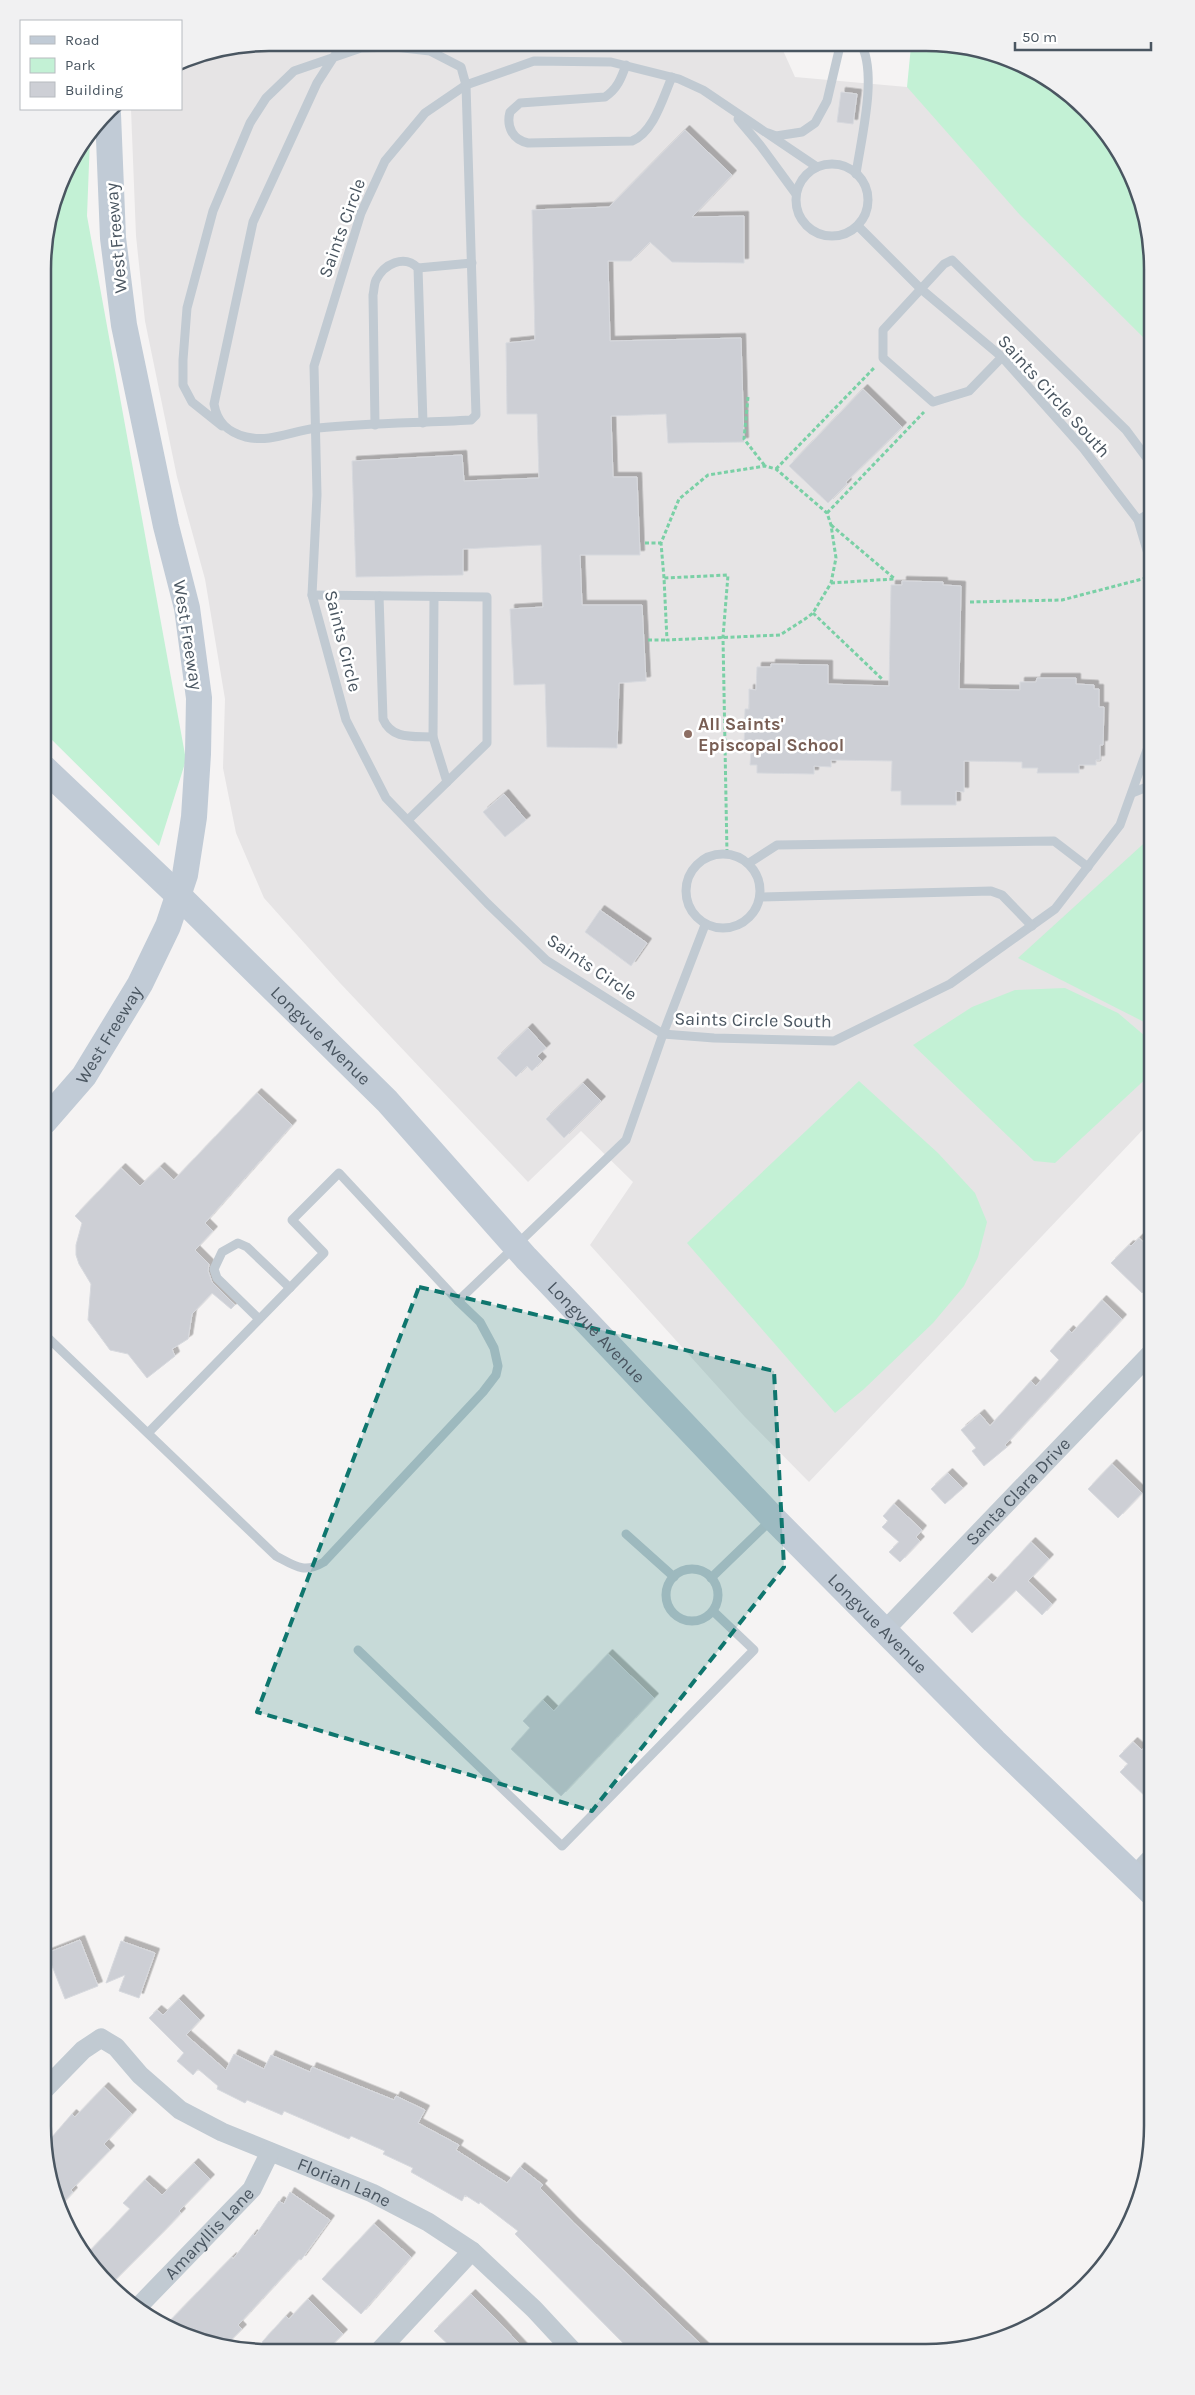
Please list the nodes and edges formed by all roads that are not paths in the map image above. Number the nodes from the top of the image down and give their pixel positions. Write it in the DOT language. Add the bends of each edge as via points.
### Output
graph roads {
  1 [pos="350,51"];
  2 [pos="430,51"];
  3 [pos="839,51"];
  4 [pos="864,51"];
  5 [pos="335,55"];
  6 [pos="626,65"];
  7 [pos="672,77"];
  8 [pos="466,85"];
  9 [pos="728,108"];
  10 [pos="108,122"];
  11 [pos="758,129"];
  12 [pos="817,167"];
  13 [pos="856,174"];
  14 [pos="796,194"];
  15 [pos="858,226"];
  16 [pos="472,263"];
  17 [pos="418,268"];
  18 [pos="920,289"];
  19 [pos="1002,358"];
  20 [pos="423,422"];
  21 [pos="375,425"];
  22 [pos="222,426"];
  23 [pos="315,428"];
  24 [pos="1144,454"];
  25 [pos="1144,517"];
  26 [pos="1138,520"];
  27 [pos="1144,540"];
  28 [pos="312,595"];
  29 [pos="379,596"];
  30 [pos="434,596"];
  31 [pos="433,737"];
  32 [pos="1144,758"];
  33 [pos="51,775"];
  34 [pos="447,782"];
  35 [pos="1144,788"];
  36 [pos="1132,792"];
  37 [pos="408,820"];
  38 [pos="749,863"];
  39 [pos="1088,868"];
  40 [pos="180,896"];
  41 [pos="760,898"];
  42 [pos="705,925"];
  43 [pos="1032,926"];
  44 [pos="663,1034"];
  45 [pos="51,1114"];
  46 [pos="515,1245"];
  47 [pos="290,1288"];
  48 [pos="458,1301"];
  49 [pos="259,1319"];
  50 [pos="51,1340"];
  51 [pos="1144,1360"];
  52 [pos="148,1433"];
  53 [pos="773,1518"];
  54 [pos="626,1534"];
  55 [pos="674,1577"];
  56 [pos="711,1578"];
  57 [pos="713,1611"];
  58 [pos="885,1630"];
  59 [pos="358,1650"];
  60 [pos="1143,1885"];
  61 [pos="51,2082"];
  62 [pos="270,2152"];
  63 [pos="472,2251"];
  64 [pos="142,2303"];
  65 [pos="386,2344"];
  66 [pos="566,2344"];
  1 -- 5 [label="lane"];
  2 -- 8 [label="lane" via="461,67"];
  3 -- 11 [label="lane" via="827,101 815,123 802,132 776,136"];
  4 -- 13 [label="lane" via="869,81"];
  5 -- 22 [label="lane" via="317,83 253,222 214,404"];
  5 -- 22 [label="lane" via="294,70 266,98 250,123 214,211 187,308 182,360 183,385 192,402"];
  6 -- 7 [label="lane, Saints Circle"];
  6 -- 7 [label="lane" via="620,82 605,97 520,103 510,112 511,131 516,138 528,143 632,142 642,136 650,124"];
  6 -- 8 [label="lane, Saints Circle" via="534,61"];
  7 -- 9 [label="lane, Saints Circle" via="703,90"];
  8 -- 16 [label="lane"];
  8 -- 23 [label="lane, Saints Circle" via="424,113 386,161 361,213 314,366"];
  9 -- 11 [label="lane, Saints Circle"];
  9 -- 14 [label="lane, Saints Circle"];
  10 -- 40 [label="main road, West Freeway" via="113,238 124,325 166,526 187,608 199,698 194,817"];
  11 -- 12 [label="lane, Saints Circle"];
  12 -- 13 [label="lane" via="841,164"];
  12 -- 14 [label="lane" via="803,178"];
  13 -- 15 [label="lane" via="864,182 869,197 867,212"];
  14 -- 15 [label="lane" via="799,217 815,233 826,237 838,236"];
  15 -- 18 [label="lane, Saints Circle South"];
  16 -- 17 [label="lane"];
  16 -- 20 [label="lane" via="476,415 471,420"];
  17 -- 20 [label="lane"];
  17 -- 21 [label="lane" via="398,261 384,269 376,281 373,295"];
  18 -- 19 [label="lane, Saints Circle South"];
  18 -- 19 [label="lane" via="883,330 883,358 933,402 969,391"];
  18 -- 24 [label="lane" via="949,260 955,262 1126,430"];
  19 -- 26 [label="lane, Saints Circle South" via="1083,448"];
  20 -- 21 [label="lane"];
  21 -- 23 [label="lane"];
  22 -- 23 [label="lane" via="246,437 277,437"];
  23 -- 28 [label="lane, Saints Circle" via="317,495"];
  25 -- 26 [label="lane"];
  26 -- 27 [label="lane, Saints Circle South"];
  28 -- 29 [label="lane"];
  28 -- 37 [label="lane, Saints Circle" via="346,720 386,798"];
  29 -- 30 [label="lane"];
  29 -- 31 [label="lane" via="383,718 390,731 396,734"];
  30 -- 31 [label="lane"];
  30 -- 34 [label="lane" via="487,597 487,743"];
  31 -- 34 [label="lane"];
  32 -- 36 [label="lane, Saints Circle South"];
  33 -- 40 [label="main road, Longvue Avenue"];
  34 -- 37 [label="lane"];
  35 -- 36 [label="lane"];
  36 -- 39 [label="lane, Saints Circle South" via="1120,825"];
  37 -- 44 [label="lane, Saints Circle" via="546,960"];
  38 -- 39 [label="lane" via="777,845 1054,840"];
  38 -- 41 [label="lane" via="759,881"];
  38 -- 42 [label="lane" via="727,854 712,855 699,862 690,874 687,902 694,916"];
  39 -- 43 [label="lane, Saints Circle South" via="1055,909"];
  40 -- 45 [label="main road, West Freeway" via="140,984 84,1076"];
  40 -- 46 [label="main road, Longvue Avenue" via="387,1101"];
  41 -- 42 [label="lane" via="754,913 744,923 718,929"];
  41 -- 43 [label="lane" via="991,890 1002,895"];
  42 -- 44 [label="lane"];
  43 -- 44 [label="lane, Saints Circle South" via="950,984 834,1041"];
  44 -- 46 [label="lane" via="626,1140"];
  46 -- 48 [label="lane"];
  46 -- 53 [label="main road, Longvue Avenue"];
  47 -- 48 [label="lane" via="324,1253 292,1220 339,1173"];
  47 -- 49 [label="lane"];
  47 -- 49 [label="lane" via="247,1246 238,1243 222,1252 214,1269 217,1278"];
  48 -- 52 [label="lane" via="480,1322 494,1348 498,1366 496,1375 324,1562 313,1569 296,1567 276,1556"];
  49 -- 52 [label="lane"];
  50 -- 52 [label="lane"];
  51 -- 58 [label="street, Santa Clara Drive"];
  53 -- 56 [label="lane"];
  53 -- 58 [label="main road, Longvue Avenue"];
  54 -- 55 [label="lane"];
  55 -- 56 [label="lane" via="680,1572 696,1570"];
  55 -- 57 [label="lane" via="666,1599 674,1614 681,1619 698,1621"];
  56 -- 57 [label="lane" via="718,1594"];
  57 -- 59 [label="lane" via="754,1650 562,1846"];
  58 -- 60 [label="main road, Longvue Avenue"];
  61 -- 62 [label="street, Florian Lane" via="100,2038 116,2048 140,2075 180,2110"];
  62 -- 63 [label="street, Florian Lane" via="372,2193 428,2222"];
  62 -- 64 [label="street, Amaryllis Lane" via="252,2189"];
  63 -- 65 [label="street"];
  63 -- 66 [label="street, Florian Lane"];
}
